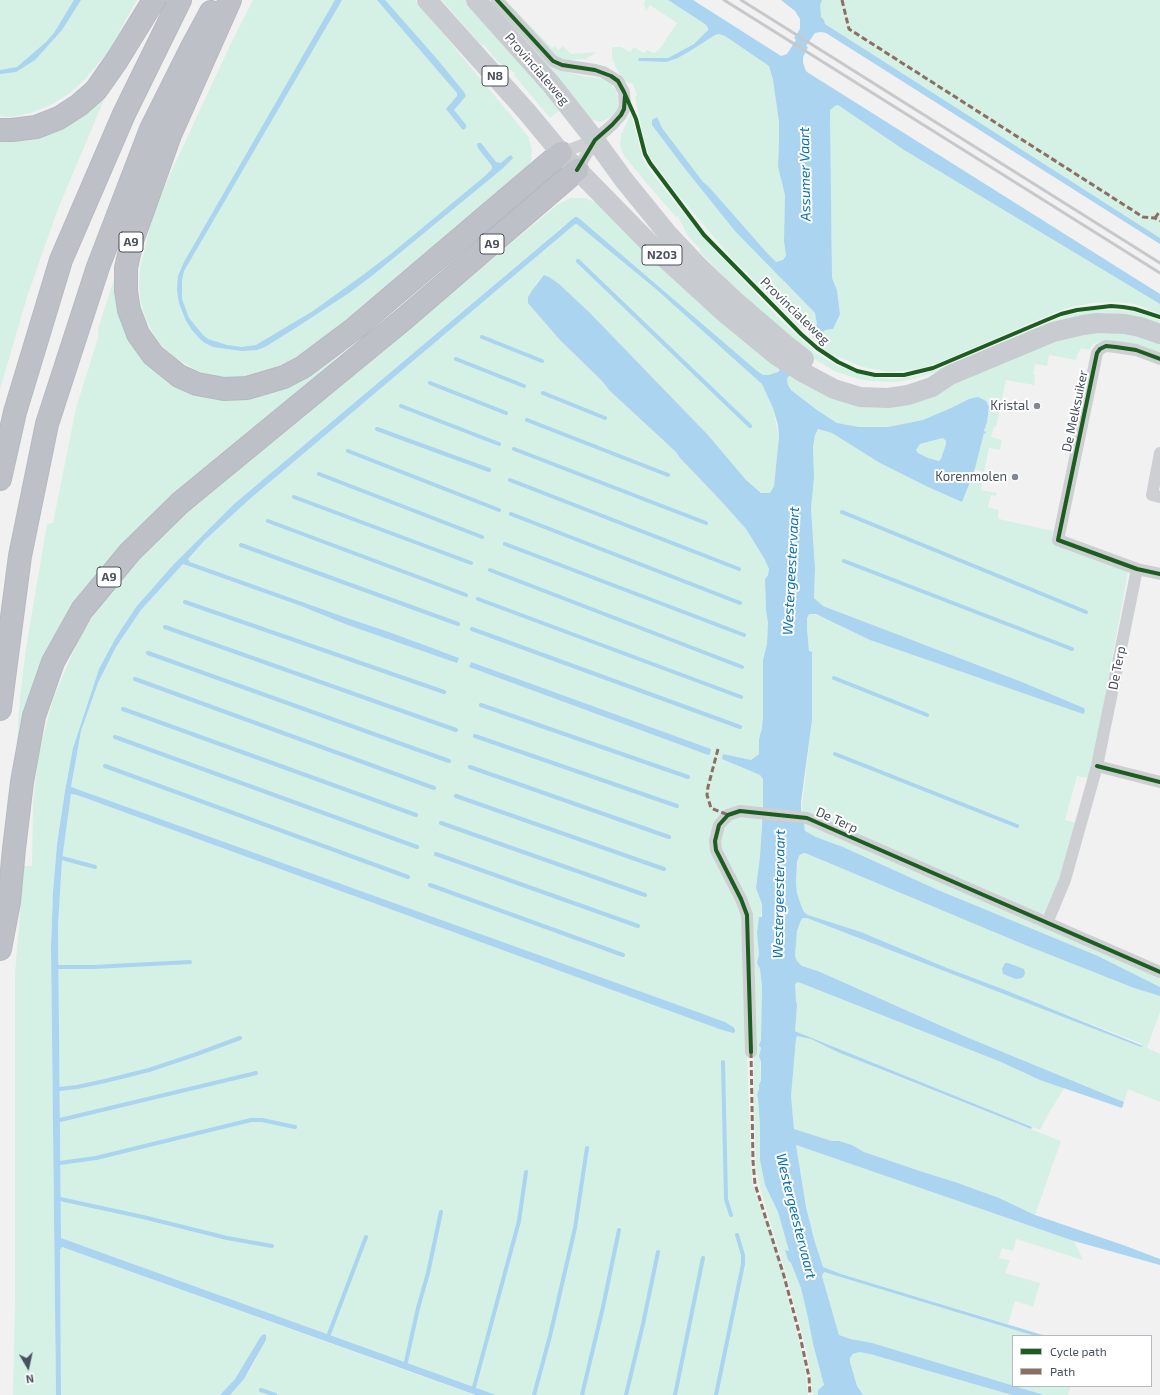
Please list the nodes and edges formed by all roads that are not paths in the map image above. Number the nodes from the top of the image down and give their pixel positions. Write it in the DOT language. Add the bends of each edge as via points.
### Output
graph roads {
  1 [pos="154,0"];
  2 [pos="180,0"];
  3 [pos="218,0"];
  4 [pos="230,0"];
  5 [pos="427,0"];
  6 [pos="476,0"];
  7 [pos="497,0"];
  8 [pos="0,130"];
  9 [pos="595,140"];
  10 [pos="561,153"];
  11 [pos="577,170"];
  12 [pos="1160,334"];
  13 [pos="781,349"];
  14 [pos="1160,359"];
  15 [pos="1160,453"];
  16 [pos="0,478"];
  17 [pos="1160,497"];
  18 [pos="1136,569"];
  19 [pos="1160,574"];
  20 [pos="0,709"];
  21 [pos="1096,766"];
  22 [pos="1160,782"];
  23 [pos="1047,923"];
  24 [pos="0,949"];
  25 [pos="1160,972"];
  26 [pos="751,1052"];
  1 -- 8 [label="highway" via="96,90 79,106 59,118 36,127"];
  2 -- 16 [label="highway" via="124,114 62,260 15,412"];
  3 -- 20 [label="highway, A9" via="152,130 98,267 47,424 20,556"];
  4 -- 10 [label="highway, A9" via="170,135 132,241 126,268 129,310 138,334 153,355 179,376 197,384 224,389 247,388 284,377 303,367 355,328"];
  5 -- 10 [label="main road, Provincialeweg / N8"];
  6 -- 9 [label="main road, Provincialeweg" via="551,84"];
  7 -- 9 [label="street, Provincialeweg" via="553,61 603,72 618,81 624,92 624,109 612,126"];
  9 -- 10 [label="street, Provincialeweg"];
  9 -- 11 [label="street, Provincialeweg"];
  9 -- 13 [label="main road, Provincialeweg / N203" via="667,233"];
  10 -- 11 [label="main road, Provincialeweg / N8"];
  11 -- 13 [label="main road, Provincialeweg / N203" via="655,249 725,313"];
  11 -- 24 [label="highway, A9" via="411,313 180,502 130,552 82,610 53,662 34,716 22,782 10,902"];
  12 -- 13 [label="main road, Provincialeweg / N203" via="1126,324 1097,323 1069,328 950,376 932,387 888,398 860,397 839,392 823,384 807,368"];
  14 -- 18 [label="street, De Melksuiker" via="1136,350 1106,346 1097,353 1058,540"];
  15 -- 17 [label="street" via="1152,495"];
  18 -- 19 [label="street"];
  18 -- 21 [label="street, De Terp"];
  21 -- 22 [label="street"];
  21 -- 23 [label="street, De Terp" via="1065,880"];
  23 -- 25 [label="street, De Terp"];
  23 -- 26 [label="street, De Terp" via="808,818 748,811 728,815 719,824 716,850 741,899 746,915"];
}
